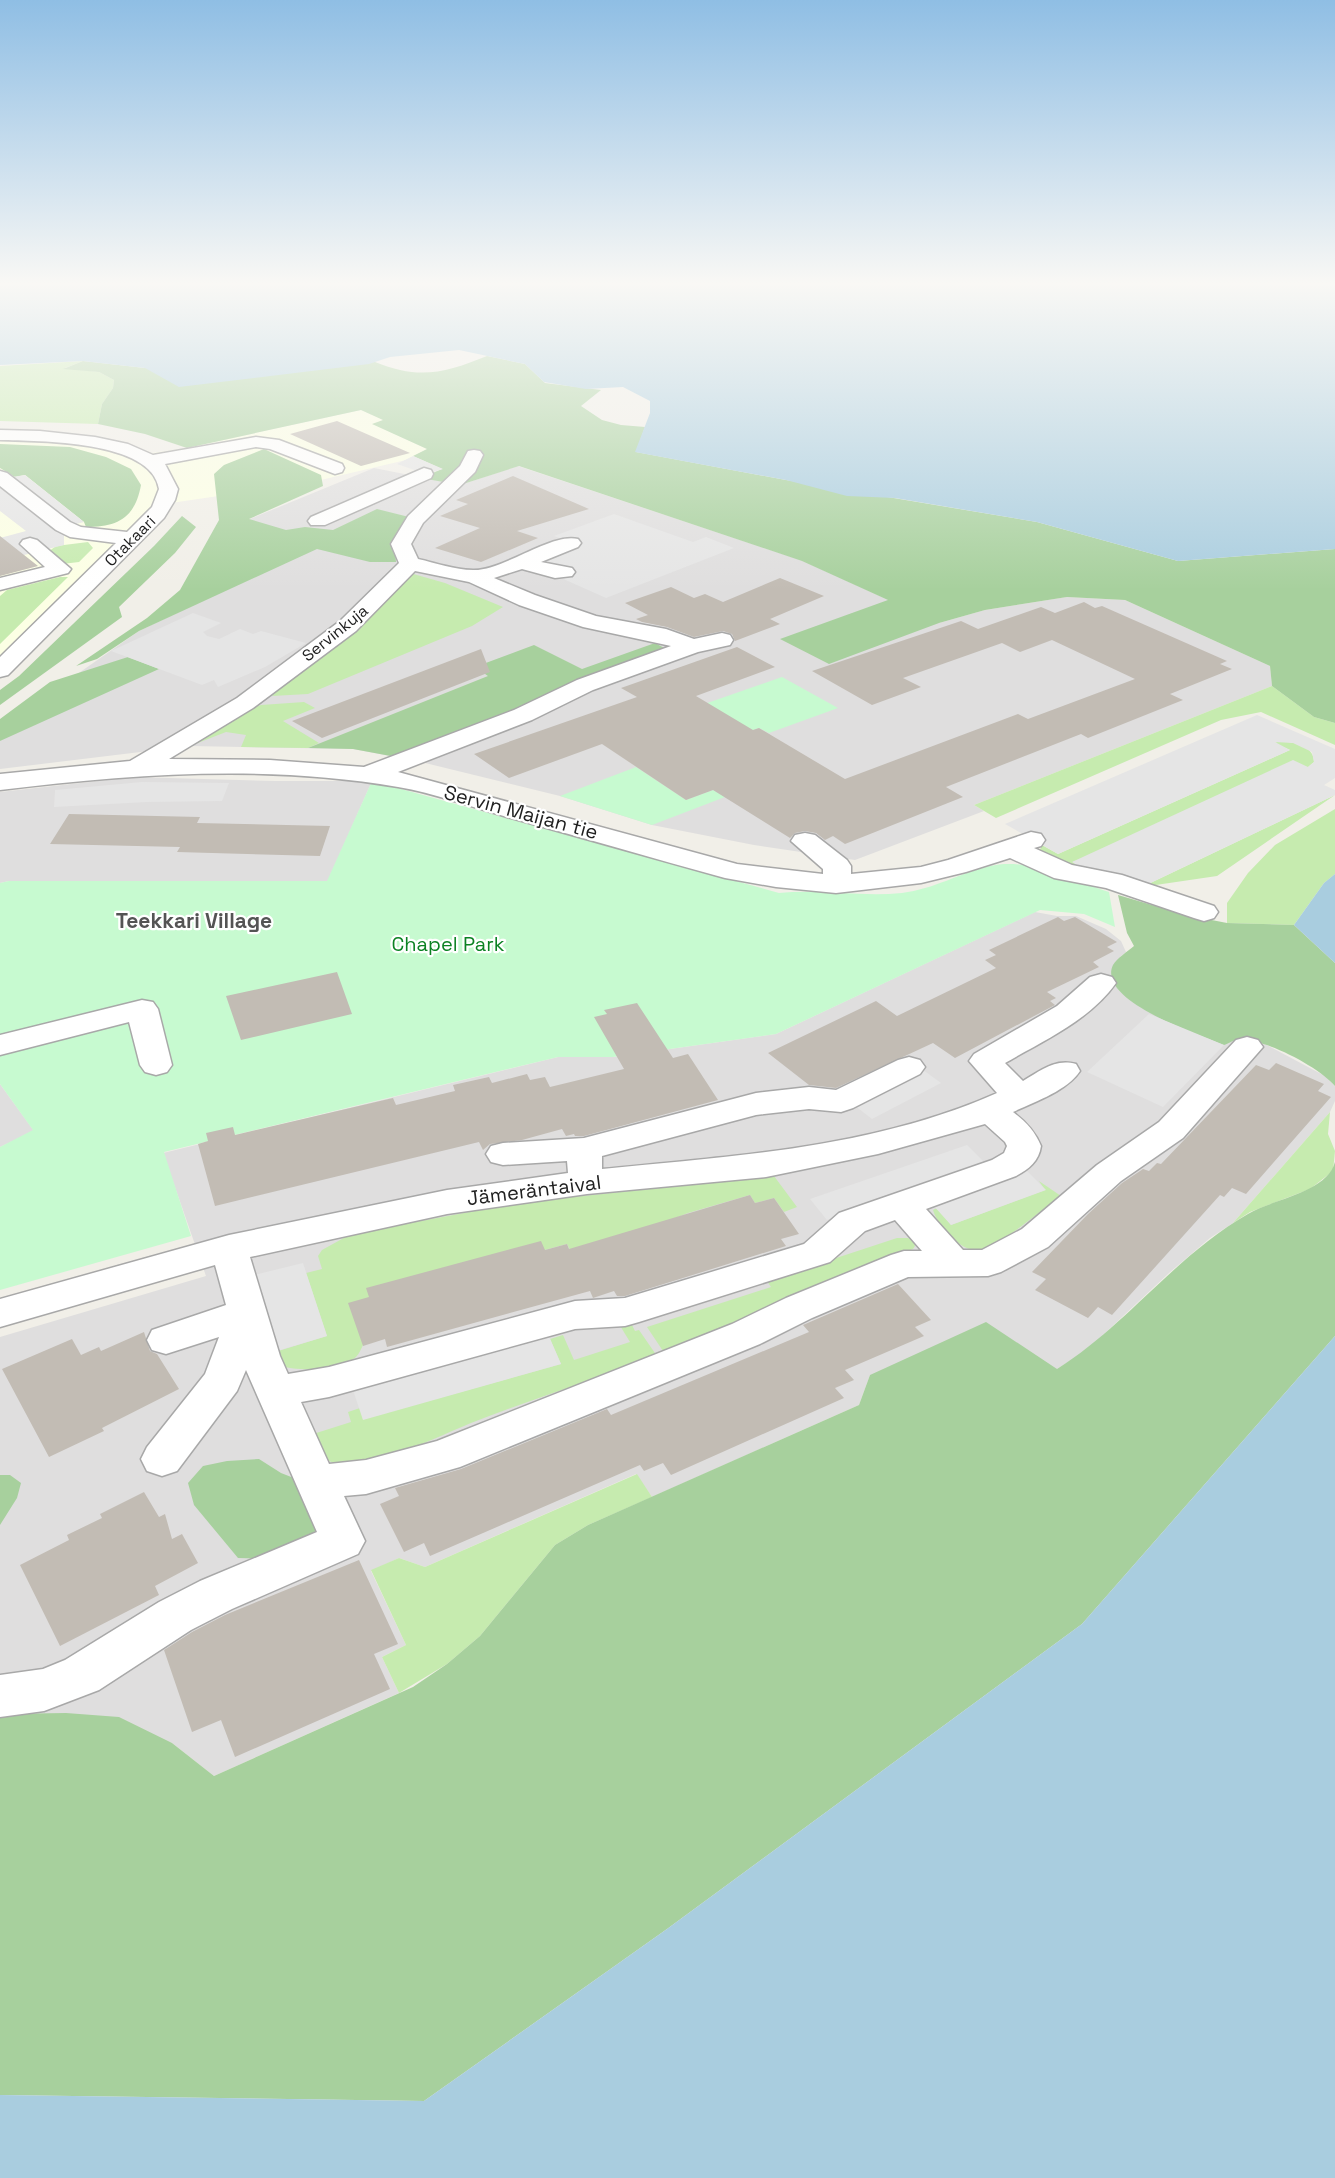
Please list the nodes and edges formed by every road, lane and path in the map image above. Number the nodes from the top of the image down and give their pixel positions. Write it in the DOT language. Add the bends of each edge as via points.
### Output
graph roads {
  1 [pos="0,435"];
  2 [pos="474,456"];
  3 [pos="148,461"];
  4 [pos="335,468"];
  5 [pos="424,474"];
  6 [pos="0,477"];
  7 [pos="318,521"];
  8 [pos="134,539"];
  9 [pos="571,543"];
  10 [pos="30,544"];
  11 [pos="521,563"];
  12 [pos="410,564"];
  13 [pos="61,570"];
  14 [pos="565,572"];
  15 [pos="97,573"];
  16 [pos="475,577"];
  17 [pos="0,584"];
  18 [pos="722,640"];
  19 [pos="692,646"];
  20 [pos="0,670"];
  21 [pos="136,768"];
  22 [pos="367,774"];
  23 [pos="0,782"];
  24 [pos="805,841"];
  25 [pos="836,885"];
  26 [pos="1204,912"];
  27 [pos="1101,983"];
  28 [pos="0,1045"];
  29 [pos="1247,1047"];
  30 [pos="156,1065"];
  31 [pos="909,1067"];
  32 [pos="1064,1071"];
  33 [pos="1004,1104"];
  34 [pos="503,1154"];
  35 [pos="585,1166"];
  36 [pos="902,1204"];
  37 [pos="229,1248"];
  38 [pos="953,1263"];
  39 [pos="0,1313"];
  40 [pos="248,1313"];
  41 [pos="166,1340"];
  42 [pos="276,1391"];
  43 [pos="162,1460"];
  44 [pos="316,1482"];
  45 [pos="0,1696"];
  1 -- 3 [label="street, Otakaari" via="92,441 124,449"];
  2 -- 12 [label="street" via="468,468 415,520 401,544"];
  3 -- 4 [label="street" via="256,442 273,444"];
  3 -- 8 [label="street, Otakaari" via="166,477 167,495 158,514"];
  5 -- 7 [label="street"];
  6 -- 8 [label="street" via="77,533"];
  8 -- 15 [label="street, Otakaari"];
  9 -- 11 [label="street"];
  10 -- 13 [label="street"];
  11 -- 14 [label="street"];
  11 -- 16 [label="street"];
  12 -- 16 [label="street"];
  12 -- 21 [label="street, Servinkuja" via="348,626 245,703"];
  13 -- 15 [label="street"];
  13 -- 17 [label="street"];
  15 -- 20 [label="street, Otakaari"];
  16 -- 19 [label="street" via="591,622 666,636"];
  18 -- 19 [label="street"];
  19 -- 22 [label="street" via="585,685 523,716"];
  21 -- 22 [label="street, Servin Maijan tie" via="268,768"];
  21 -- 23 [label="street, Servin Maijan tie"];
  22 -- 25 [label="street, Servin Maijan tie" via="413,783 735,872"];
  24 -- 25 [label="street" via="837,866"];
  25 -- 26 [label="street, Servin Maijan tie" via="945,871 1021,844 1064,872 1112,881"];
  27 -- 33 [label="street" via="1068,1013 985,1061"];
  28 -- 30 [label="street" via="142,1009"];
  29 -- 38 [label="street" via="1171,1130 1103,1178 1035,1238 988,1263"];
  31 -- 35 [label="street" via="841,1101 809,1098 756,1104"];
  32 -- 33 [label="street, Jämeräntaival"];
  33 -- 35 [label="street, Jämeräntaival" via="916,1134 785,1163"];
  33 -- 36 [label="street" via="1024,1145 1025,1153 1020,1160"];
  34 -- 35 [label="street"];
  35 -- 37 [label="street, Jämeräntaival" via="447,1202"];
  36 -- 38 [label="street"];
  36 -- 42 [label="street" via="852,1222 817,1253 625,1312 575,1315 329,1382"];
  37 -- 39 [label="street, Jämeräntaival"];
  37 -- 40 [label="street"];
  38 -- 44 [label="street" via="904,1264 746,1334 428,1461 366,1477"];
  40 -- 41 [label="street"];
  40 -- 42 [label="street" via="260,1356"];
  40 -- 43 [label="street" via="223,1380"];
  42 -- 44 [label="street"];
  44 -- 45 [label="street" via="343,1541 186,1611 82,1675 28,1693"];
}
